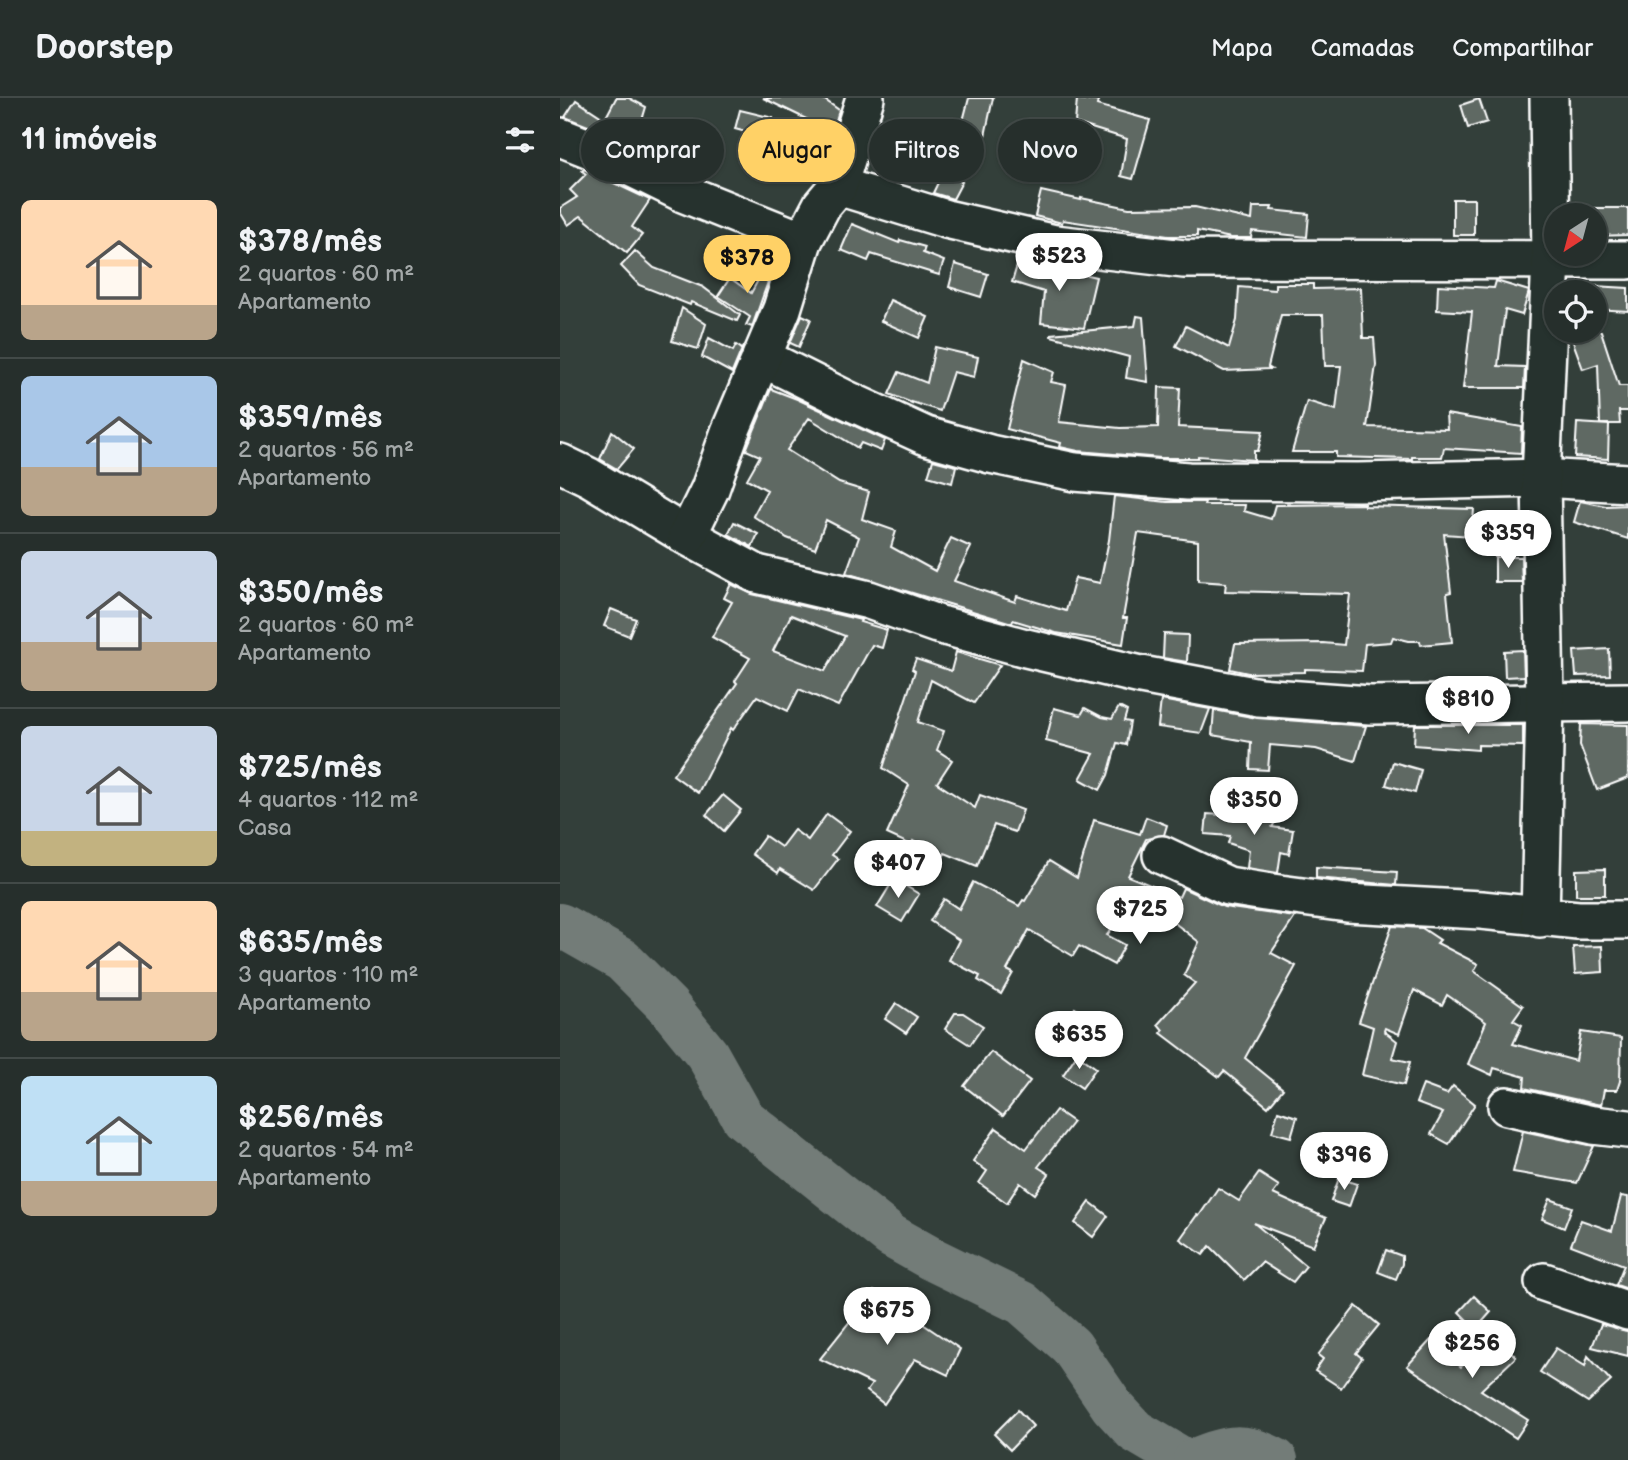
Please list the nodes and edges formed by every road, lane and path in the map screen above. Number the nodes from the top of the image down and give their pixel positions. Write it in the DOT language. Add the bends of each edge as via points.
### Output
graph roads {
  1 [pos="865,98"];
  2 [pos="1549,98"];
  3 [pos="560,137"];
  4 [pos="838,186"];
  5 [pos="1550,203"];
  6 [pos="803,241"];
  7 [pos="1544,259"];
  8 [pos="1607,260"];
  9 [pos="1628,260"];
  10 [pos="1551,266"];
  11 [pos="761,357"];
  12 [pos="560,463"];
  13 [pos="1541,478"];
  14 [pos="1628,483"];
  15 [pos="687,536"];
  16 [pos="1545,702"];
  17 [pos="1628,702"];
  18 [pos="1162,855"];
  19 [pos="1540,918"];
  20 [pos="1628,920"];
  21 [pos="1507,1106"];
  22 [pos="1628,1129"];
  23 [pos="1544,1282"];
  24 [pos="1628,1311"];
  1 -- 4 [label="street"];
  2 -- 5 [label="street"];
  3 -- 6 [label="street"];
  4 -- 6 [label="street"];
  4 -- 7 [label="street" via="946,219 1055,244 1184,259"];
  6 -- 11 [label="street"];
  8 -- 9 [label="street"];
  10 -- 13 [label="street"];
  11 -- 13 [label="street" via="926,436 1075,472 1188,481"];
  11 -- 15 [label="street"];
  12 -- 15 [label="street"];
  13 -- 14 [label="street"];
  13 -- 16 [label="street"];
  15 -- 16 [label="street" via="757,574 1141,675 1259,697 1370,705"];
  16 -- 17 [label="street"];
  16 -- 19 [label="street"];
  18 -- 19 [label="street" via="1228,886 1347,903"];
  19 -- 20 [label="street"];
  21 -- 22 [label="street"];
  23 -- 24 [label="street"];
}
